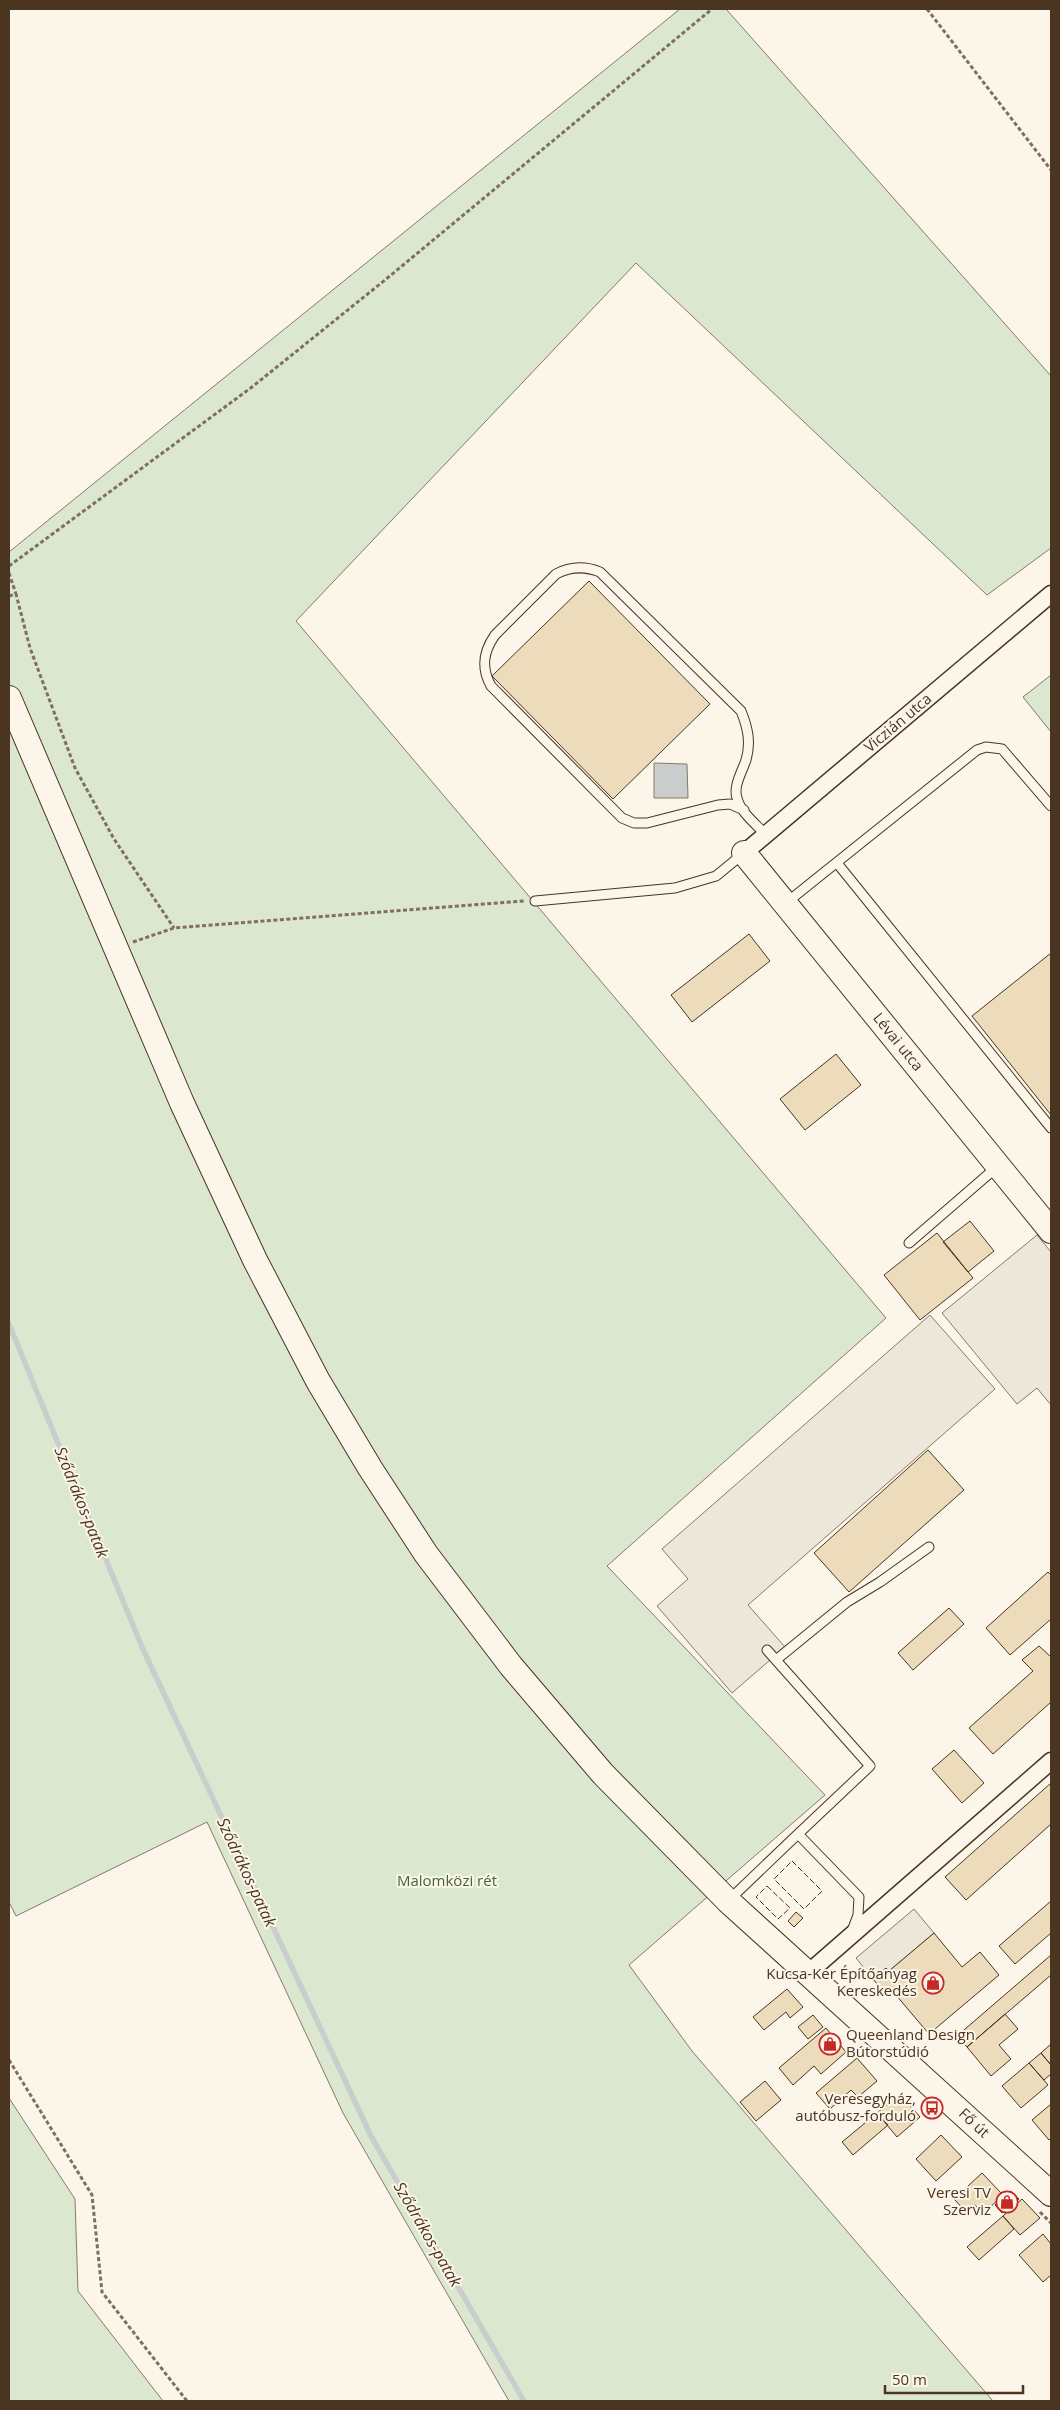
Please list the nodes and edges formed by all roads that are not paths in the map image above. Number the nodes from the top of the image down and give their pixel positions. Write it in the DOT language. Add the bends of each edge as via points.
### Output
graph roads {
  1 [pos="1051,594"];
  2 [pos="9,698"];
  3 [pos="1051,806"];
  4 [pos="744,810"];
  5 [pos="766,835"];
  6 [pos="744,853"];
  7 [pos="837,863"];
  8 [pos="535,901"];
  9 [pos="785,903"];
  10 [pos="1051,1128"];
  11 [pos="998,1166"];
  12 [pos="1051,1231"];
  13 [pos="909,1242"];
  14 [pos="929,1547"];
  15 [pos="767,1650"];
  16 [pos="776,1660"];
  17 [pos="1051,1761"];
  18 [pos="798,1834"];
  19 [pos="728,1901"];
  20 [pos="850,1936"];
  21 [pos="807,1974"];
  22 [pos="1051,2194"];
  1 -- 5 [label="street, Viczián utca"];
  2 -- 19 [label="main road, Fő út" via="182,1103 285,1321 370,1468 426,1554 511,1666 602,1774"];
  3 -- 7 [label="lane" via="1006,752 986,747 977,750"];
  4 -- 4 [label="lane" via="730,804 647,823 634,823 622,818 491,686 484,664 488,644 556,574 579,567 600,572 741,711 749,741 736,798"];
  4 -- 5 [label="lane"];
  5 -- 6 [label="street, Viczián utca"];
  6 -- 8 [label="lane" via="716,876 675,888"];
  6 -- 9 [label="main road, Lévai utca"];
  7 -- 9 [label="lane"];
  7 -- 10 [label="lane"];
  9 -- 11 [label="main road, Lévai utca"];
  11 -- 12 [label="main road, Lévai utca"];
  11 -- 13 [label="lane"];
  14 -- 16 [label="lane" via="848,1602"];
  15 -- 16 [label="lane"];
  16 -- 18 [label="lane" via="870,1766"];
  17 -- 20 [label="street"];
  18 -- 19 [label="lane"];
  18 -- 20 [label="lane" via="859,1897 858,1914"];
  19 -- 21 [label="main road, Fő út"];
  20 -- 21 [label="street"];
  21 -- 22 [label="main road, Fő út"];
}
